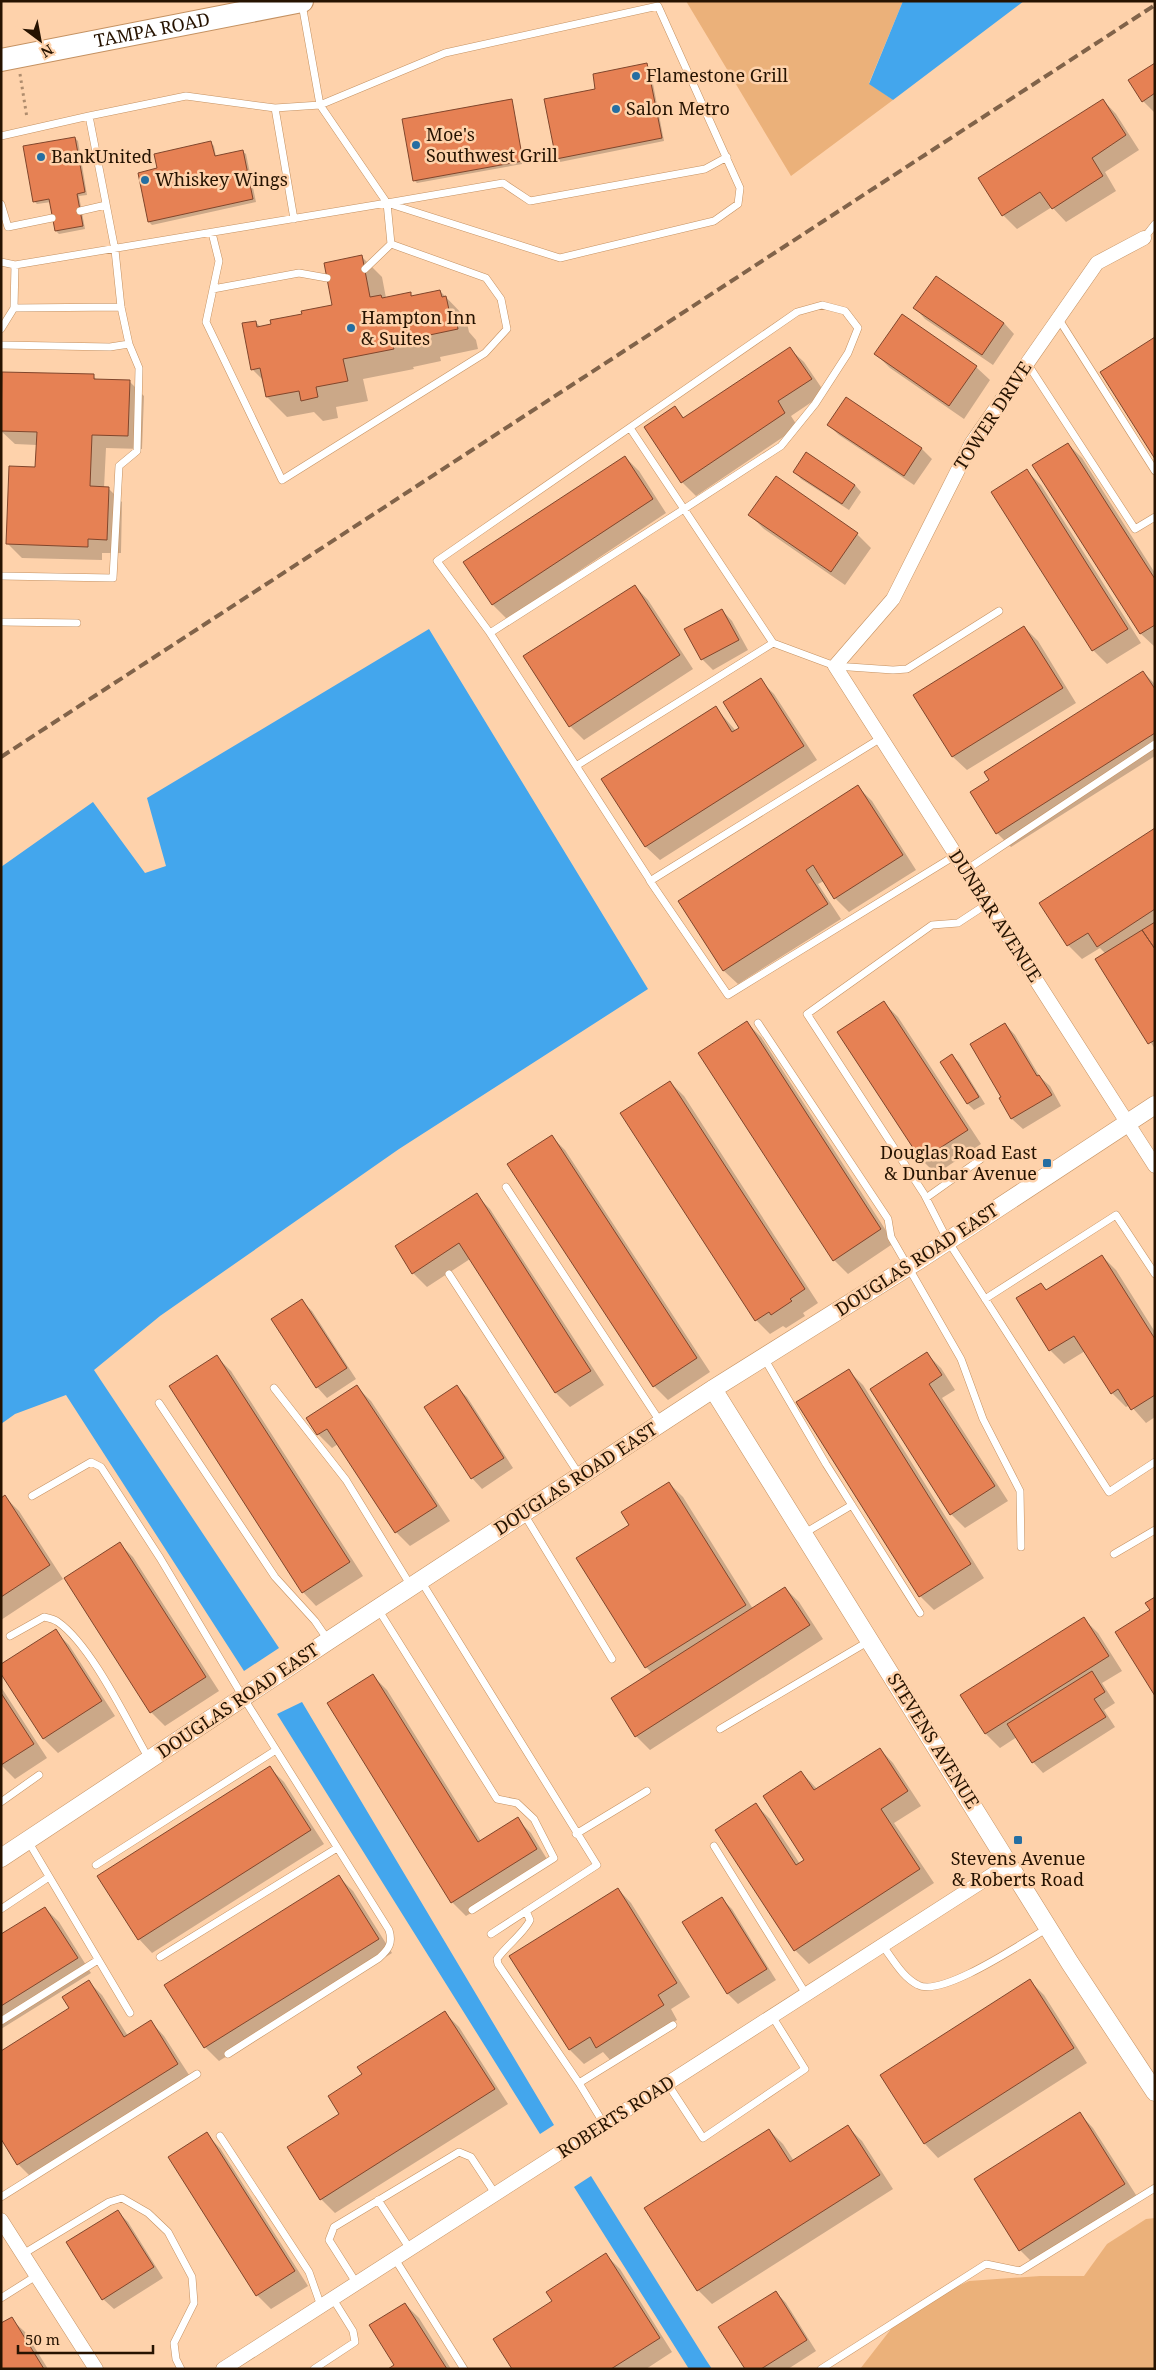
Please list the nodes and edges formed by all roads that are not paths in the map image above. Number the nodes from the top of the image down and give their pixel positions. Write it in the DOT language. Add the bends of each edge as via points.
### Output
graph roads {
  1 [pos="302,1"];
  2 [pos="9,58"];
  3 [pos="320,106"];
  4 [pos="275,108"];
  5 [pos="89,116"];
  6 [pos="1,136"];
  7 [pos="727,157"];
  8 [pos="386,203"];
  9 [pos="1,204"];
  10 [pos="106,205"];
  11 [pos="80,211"];
  12 [pos="52,218"];
  13 [pos="294,219"];
  14 [pos="1155,224"];
  15 [pos="212,233"];
  16 [pos="1144,238"];
  17 [pos="391,244"];
  18 [pos="115,250"];
  19 [pos="1,262"];
  20 [pos="15,265"];
  21 [pos="365,269"];
  22 [pos="327,278"];
  23 [pos="213,289"];
  24 [pos="121,307"];
  25 [pos="14,308"];
  26 [pos="1058,318"];
  27 [pos="1,329"];
  28 [pos="129,344"];
  29 [pos="1,345"];
  30 [pos="1027,363"];
  31 [pos="630,428"];
  32 [pos="1155,471"];
  33 [pos="684,509"];
  34 [pos="1155,517"];
  35 [pos="1,576"];
  36 [pos="998,611"];
  37 [pos="1,622"];
  38 [pos="77,623"];
  39 [pos="490,633"];
  40 [pos="773,643"];
  41 [pos="835,666"];
  42 [pos="881,738"];
  43 [pos="1155,744"];
  44 [pos="576,766"];
  45 [pos="956,855"];
  46 [pos="966,870"];
  47 [pos="650,881"];
  48 [pos="988,904"];
  49 [pos="758,1023"];
  50 [pos="1155,1105"];
  51 [pos="1128,1122"];
  52 [pos="981,1159"];
  53 [pos="1155,1166"];
  54 [pos="506,1187"];
  55 [pos="926,1198"];
  56 [pos="948,1241"];
  57 [pos="908,1267"];
  58 [pos="449,1274"];
  59 [pos="1155,1274"];
  60 [pos="985,1299"];
  61 [pos="763,1358"];
  62 [pos="274,1388"];
  63 [pos="714,1389"];
  64 [pos="158,1403"];
  65 [pos="661,1423"];
  66 [pos="1155,1462"];
  67 [pos="580,1477"];
  68 [pos="32,1496"];
  69 [pos="852,1505"];
  70 [pos="524,1513"];
  71 [pos="1155,1530"];
  72 [pos="802,1535"];
  73 [pos="1021,1547"];
  74 [pos="1114,1554"];
  75 [pos="416,1584"];
  76 [pos="378,1608"];
  77 [pos="920,1613"];
  78 [pos="10,1636"];
  79 [pos="869,1640"];
  80 [pos="328,1641"];
  81 [pos="612,1660"];
  82 [pos="243,1697"];
  83 [pos="720,1730"];
  84 [pos="276,1750"];
  85 [pos="149,1759"];
  86 [pos="39,1775"];
  87 [pos="647,1790"];
  88 [pos="1,1802"];
  89 [pos="576,1834"];
  90 [pos="28,1840"];
  91 [pos="714,1846"];
  92 [pos="337,1848"];
  93 [pos="1,1858"];
  94 [pos="1009,1864"];
  95 [pos="96,1865"];
  96 [pos="50,1877"];
  97 [pos="1,1909"];
  98 [pos="472,1910"];
  99 [pos="526,1911"];
  100 [pos="1048,1927"];
  101 [pos="491,1934"];
  102 [pos="882,1945"];
  103 [pos="160,1956"];
  104 [pos="98,1960"];
  105 [pos="806,1994"];
  106 [pos="130,2013"];
  107 [pos="772,2016"];
  108 [pos="1,2022"];
  109 [pos="673,2025"];
  110 [pos="228,2054"];
  111 [pos="197,2074"];
  112 [pos="579,2083"];
  113 [pos="667,2084"];
  114 [pos="1155,2092"];
  115 [pos="604,2124"];
  116 [pos="220,2136"];
  117 [pos="1155,2188"];
  118 [pos="496,2195"];
  119 [pos="1,2197"];
  120 [pos="378,2200"];
  121 [pos="1,2220"];
  122 [pos="410,2250"];
  123 [pos="23,2254"];
  124 [pos="396,2259"];
  125 [pos="36,2276"];
  126 [pos="356,2284"];
  127 [pos="1,2298"];
  128 [pos="327,2303"];
  129 [pos="96,2369"];
  130 [pos="181,2369"];
  131 [pos="223,2369"];
  132 [pos="314,2369"];
  133 [pos="464,2369"];
  134 [pos="821,2369"];
  1 -- 2 [label="main road, TAMPA ROAD"];
  1 -- 3 [label="lane"];
  3 -- 4 [label="lane"];
  3 -- 7 [label="lane" via="445,53 658,6"];
  3 -- 8 [label="lane"];
  4 -- 5 [label="lane" via="186,96"];
  4 -- 13 [label="lane"];
  5 -- 6 [label="lane"];
  5 -- 10 [label="lane"];
  7 -- 8 [label="lane" via="705,169 530,201 503,183"];
  7 -- 8 [label="lane" via="740,188 738,204 714,221 560,258"];
  8 -- 13 [label="lane"];
  8 -- 17 [label="lane"];
  9 -- 12 [label="lane" via="8,227"];
  10 -- 11 [label="lane"];
  10 -- 18 [label="lane"];
  13 -- 15 [label="lane"];
  14 -- 16 [label="lane"];
  15 -- 18 [label="lane"];
  15 -- 23 [label="lane" via="219,261"];
  16 -- 26 [label="street, TOWER DRIVE" via="1097,263"];
  17 -- 21 [label="lane"];
  17 -- 23 [label="lane" via="486,278 501,299 508,329 485,352 282,480 206,322"];
  18 -- 20 [label="lane"];
  18 -- 24 [label="lane"];
  19 -- 20 [label="lane"];
  20 -- 25 [label="lane"];
  22 -- 23 [label="lane" via="299,273"];
  24 -- 25 [label="lane"];
  24 -- 28 [label="lane"];
  25 -- 27 [label="lane"];
  26 -- 30 [label="street, TOWER DRIVE"];
  26 -- 32 [label="lane"];
  28 -- 29 [label="lane" via="110,347"];
  28 -- 35 [label="lane" via="139,368 137,451 119,466 113,578"];
  30 -- 34 [label="lane" via="1135,529"];
  30 -- 41 [label="street, TOWER DRIVE" via="971,444 893,599"];
  31 -- 33 [label="lane"];
  31 -- 33 [label="lane" via="797,312 822,306 845,311 858,328 848,353 781,446"];
  31 -- 39 [label="lane" via="437,561"];
  33 -- 39 [label="lane"];
  33 -- 40 [label="lane"];
  36 -- 41 [label="lane" via="907,669"];
  37 -- 38 [label="lane"];
  39 -- 44 [label="lane"];
  40 -- 41 [label="lane"];
  40 -- 44 [label="lane"];
  41 -- 42 [label="street, DUNBAR AVENUE"];
  42 -- 45 [label="street, DUNBAR AVENUE"];
  42 -- 47 [label="lane"];
  43 -- 46 [label="lane"];
  44 -- 47 [label="lane"];
  45 -- 46 [label="street, DUNBAR AVENUE"];
  45 -- 47 [label="lane" via="728,995"];
  46 -- 48 [label="street, DUNBAR AVENUE"];
  48 -- 51 [label="street, DUNBAR AVENUE"];
  48 -- 55 [label="lane" via="958,923 932,925 807,1014"];
  49 -- 57 [label="lane" via="888,1219 891,1237"];
  50 -- 51 [label="street, DOUGLAS ROAD EAST"];
  51 -- 53 [label="street, DUNBAR AVENUE"];
  51 -- 56 [label="street, DOUGLAS ROAD EAST"];
  52 -- 55 [label="lane"];
  54 -- 65 [label="lane"];
  55 -- 56 [label="lane"];
  56 -- 57 [label="street, DOUGLAS ROAD EAST"];
  56 -- 60 [label="lane"];
  57 -- 61 [label="street, DOUGLAS ROAD EAST"];
  57 -- 73 [label="lane" via="961,1359 983,1419 1020,1491"];
  58 -- 67 [label="lane"];
  59 -- 60 [label="lane" via="1116,1215"];
  60 -- 66 [label="lane" via="1109,1492"];
  61 -- 63 [label="street, DOUGLAS ROAD EAST"];
  61 -- 69 [label="lane"];
  62 -- 75 [label="lane" via="346,1480"];
  63 -- 65 [label="street, DOUGLAS ROAD EAST"];
  63 -- 72 [label="street, STEVENS AVENUE"];
  64 -- 80 [label="lane" via="275,1576"];
  65 -- 67 [label="street, DOUGLAS ROAD EAST"];
  67 -- 70 [label="street, DOUGLAS ROAD EAST"];
  68 -- 82 [label="lane" via="91,1462 101,1467"];
  69 -- 72 [label="lane"];
  69 -- 77 [label="lane"];
  70 -- 75 [label="street, DOUGLAS ROAD EAST"];
  70 -- 81 [label="lane"];
  71 -- 74 [label="lane"];
  72 -- 79 [label="street, STEVENS AVENUE"];
  75 -- 76 [label="street, DOUGLAS ROAD EAST"];
  75 -- 89 [label="lane"];
  76 -- 80 [label="street, DOUGLAS ROAD EAST"];
  76 -- 98 [label="lane" via="497,1799 518,1802 534,1819 554,1858"];
  78 -- 85 [label="lane" via="44,1617 56,1620 72,1634 98,1671"];
  79 -- 83 [label="lane"];
  79 -- 94 [label="street, STEVENS AVENUE"];
  80 -- 82 [label="street, DOUGLAS ROAD EAST"];
  82 -- 84 [label="lane"];
  82 -- 85 [label="street, DOUGLAS ROAD EAST"];
  84 -- 92 [label="lane"];
  84 -- 95 [label="lane"];
  85 -- 90 [label="street, DOUGLAS ROAD EAST"];
  86 -- 88 [label="lane"];
  87 -- 89 [label="lane"];
  89 -- 99 [label="lane" via="597,1865"];
  90 -- 93 [label="street, DOUGLAS ROAD EAST"];
  90 -- 96 [label="lane"];
  91 -- 105 [label="lane"];
  92 -- 103 [label="lane"];
  92 -- 110 [label="lane" via="389,1930 392,1941 388,1950"];
  94 -- 100 [label="street, STEVENS AVENUE"];
  94 -- 102 [label="street, ROBERTS ROAD"];
  96 -- 97 [label="lane"];
  96 -- 104 [label="lane"];
  99 -- 101 [label="lane"];
  99 -- 112 [label="lane" via="530,1920 527,1926 505,1947 497,1959 498,1964"];
  100 -- 102 [label="lane" via="988,1964 932,1988 919,1986 906,1977"];
  100 -- 114 [label="street, STEVENS AVENUE" via="1146,2073"];
  102 -- 105 [label="street, ROBERTS ROAD"];
  104 -- 106 [label="lane"];
  104 -- 108 [label="lane"];
  105 -- 107 [label="street, ROBERTS ROAD"];
  107 -- 113 [label="street, ROBERTS ROAD"];
  107 -- 113 [label="lane" via="805,2069 703,2138"];
  109 -- 112 [label="lane"];
  111 -- 119 [label="lane"];
  112 -- 115 [label="lane"];
  113 -- 115 [label="street, ROBERTS ROAD"];
  115 -- 118 [label="street, ROBERTS ROAD"];
  116 -- 128 [label="lane"];
  117 -- 134 [label="lane" via="1020,2271 986,2264"];
  118 -- 120 [label="lane" via="471,2157 459,2152"];
  118 -- 122 [label="street, ROBERTS ROAD"];
  120 -- 122 [label="lane"];
  120 -- 126 [label="lane" via="334,2227 329,2240"];
  121 -- 123 [label="street"];
  122 -- 124 [label="street, ROBERTS ROAD"];
  123 -- 125 [label="street"];
  123 -- 130 [label="lane" via="109,2202 122,2198 148,2213 168,2232 192,2277 194,2303 174,2343"];
  124 -- 126 [label="street, ROBERTS ROAD"];
  124 -- 133 [label="lane"];
  125 -- 127 [label="lane"];
  125 -- 129 [label="street"];
  126 -- 128 [label="street, ROBERTS ROAD"];
  128 -- 131 [label="street, ROBERTS ROAD"];
  128 -- 132 [label="lane" via="353,2331 355,2342"];
}
